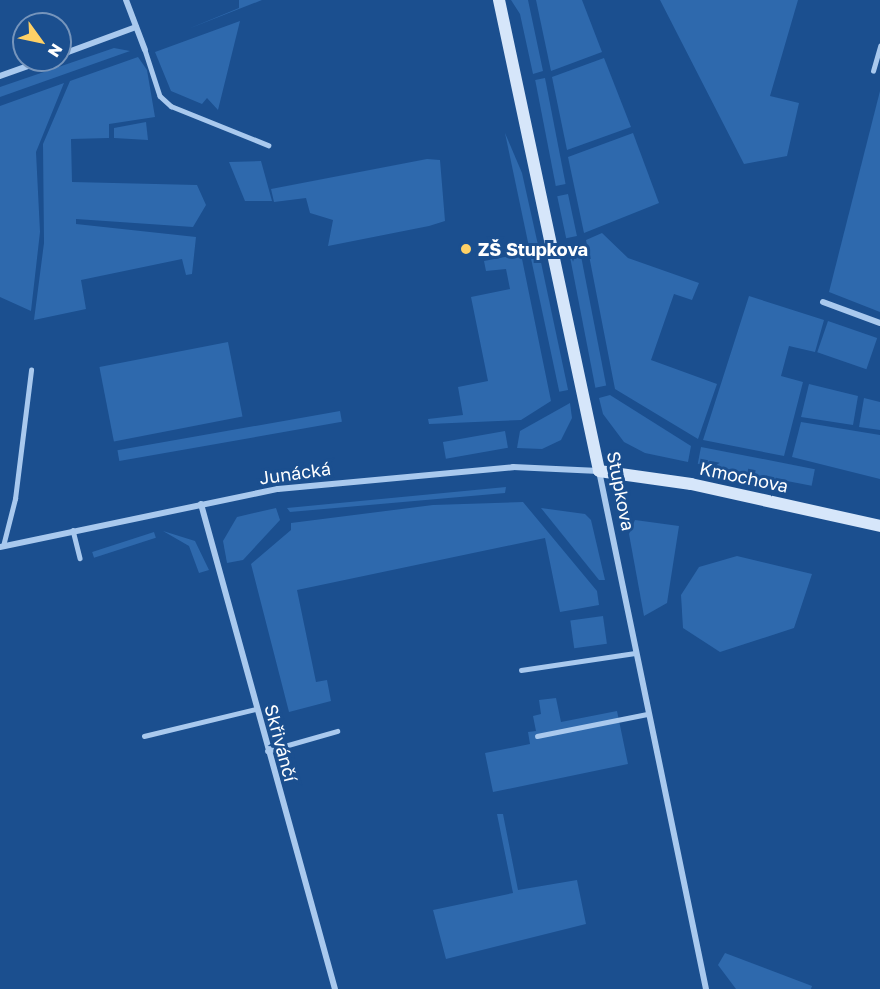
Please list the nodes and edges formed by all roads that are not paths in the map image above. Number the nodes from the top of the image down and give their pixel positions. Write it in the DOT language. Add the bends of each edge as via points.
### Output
graph roads {
  1 [pos="126,0"];
  2 [pos="499,0"];
  3 [pos="136,27"];
  4 [pos="880,46"];
  5 [pos="72,50"];
  6 [pos="145,50"];
  7 [pos="873,71"];
  8 [pos="268,145"];
  9 [pos="822,302"];
  10 [pos="880,323"];
  11 [pos="31,370"];
  12 [pos="599,471"];
  13 [pos="201,504"];
  14 [pos="880,526"];
  15 [pos="73,530"];
  16 [pos="1,547"];
  17 [pos="80,558"];
  18 [pos="635,652"];
  19 [pos="521,670"];
  20 [pos="256,709"];
  21 [pos="647,714"];
  22 [pos="338,731"];
  23 [pos="144,736"];
  24 [pos="537,736"];
  25 [pos="267,751"];
  26 [pos="335,989"];
  27 [pos="706,989"];
  1 -- 3 [label="street"];
  2 -- 12 [label="street, Stupkova"];
  3 -- 5 [label="street"];
  3 -- 6 [label="street"];
  4 -- 7 [label="lane"];
  6 -- 8 [label="lane" via="160,96 171,106"];
  9 -- 10 [label="street"];
  11 -- 16 [label="lane" via="15,499"];
  12 -- 13 [label="street, Junácká" via="436,472 278,489"];
  12 -- 14 [label="street, Kmochova" via="691,484"];
  12 -- 18 [label="street, Stupkova"];
  13 -- 15 [label="street, Junácká"];
  13 -- 20 [label="street, Skřivánčí"];
  15 -- 16 [label="street, Junácká"];
  15 -- 17 [label="lane"];
  18 -- 19 [label="lane"];
  18 -- 21 [label="street, Stupkova"];
  20 -- 23 [label="lane"];
  20 -- 25 [label="street, Skřivánčí"];
  21 -- 24 [label="lane"];
  21 -- 27 [label="street, Stupkova"];
  22 -- 25 [label="lane"];
  25 -- 26 [label="street, Skřivánčí"];
}
